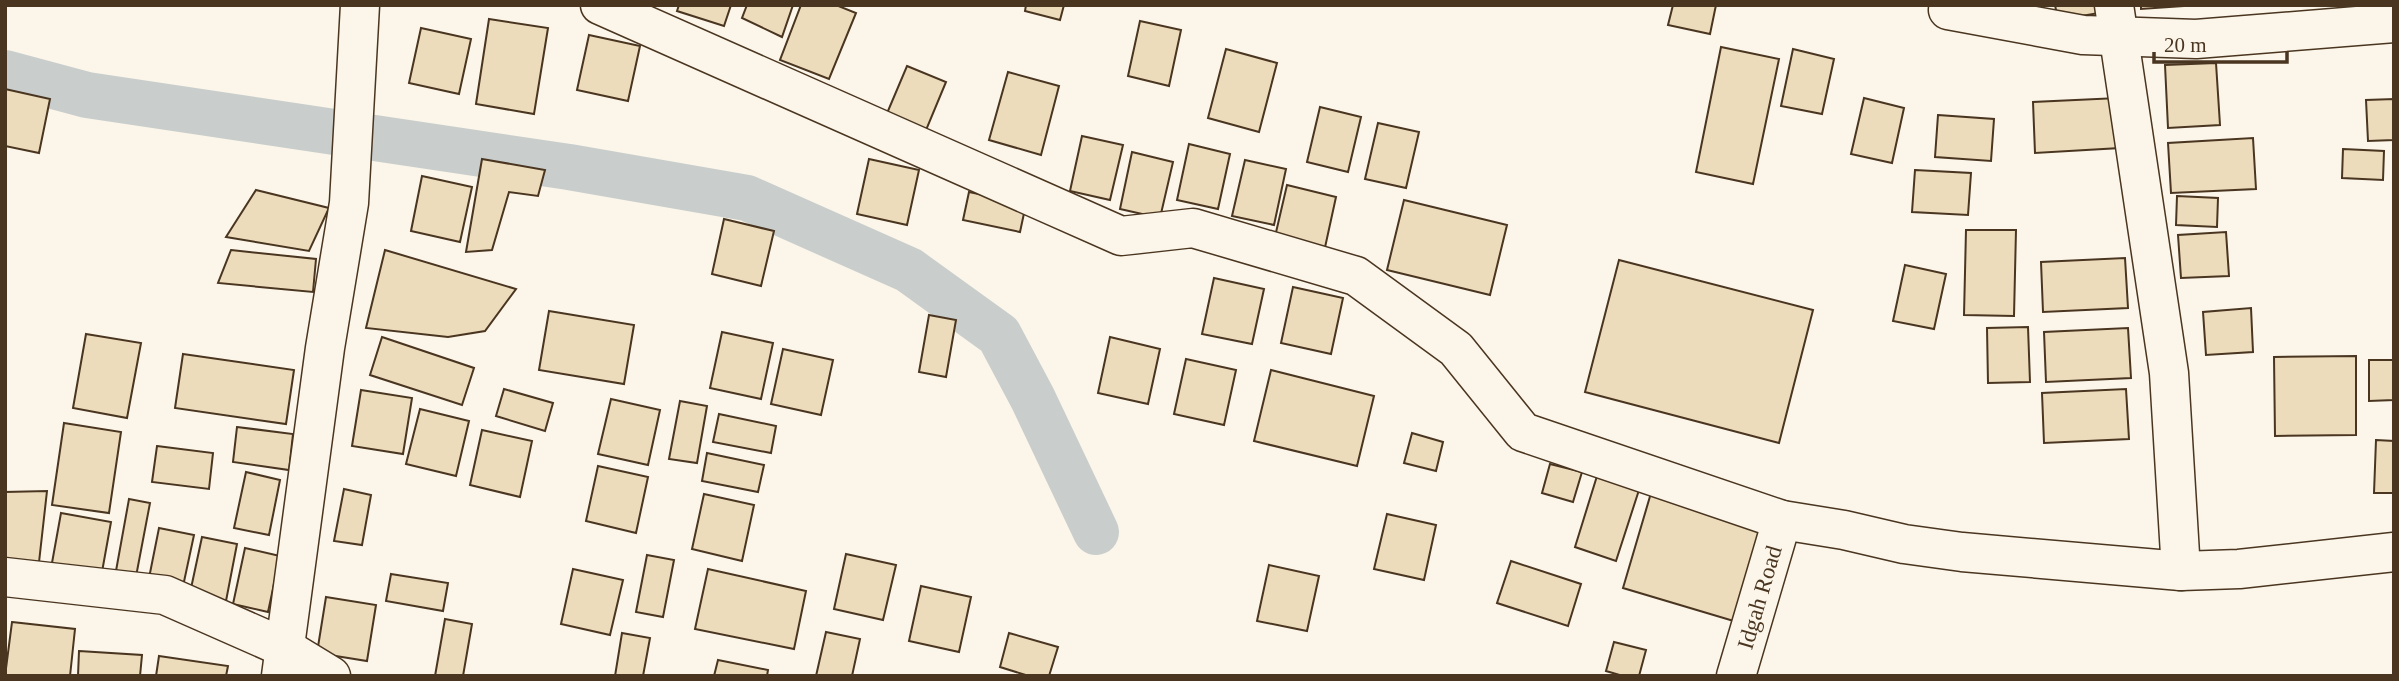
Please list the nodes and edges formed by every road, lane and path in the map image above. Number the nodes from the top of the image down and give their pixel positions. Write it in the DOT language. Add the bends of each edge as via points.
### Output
graph roads {
  1 [pos="600,5"];
  2 [pos="359,8"];
  3 [pos="1948,10"];
  4 [pos="2117,21"];
  5 [pos="2394,23"];
  6 [pos="1782,520"];
  7 [pos="2394,552"];
  8 [pos="2181,571"];
  9 [pos="5,577"];
  10 [pos="283,662"];
  11 [pos="331,676"];
  12 [pos="1736,676"];
  1 -- 6 [label="street" via="1121,236 1194,228 1356,276 1456,349 1523,432"];
  2 -- 10 [label="street" via="349,203"];
  3 -- 4 [label="street" via="2083,35"];
  4 -- 5 [label="street" via="2196,39"];
  4 -- 8 [label="street" via="2169,373"];
  6 -- 8 [label="street" via="1962,552"];
  6 -- 12 [label="street, Idgah Road"];
  7 -- 8 [label="street"];
  9 -- 10 [label="street" via="164,595"];
  10 -- 11 [label="street"];
}
